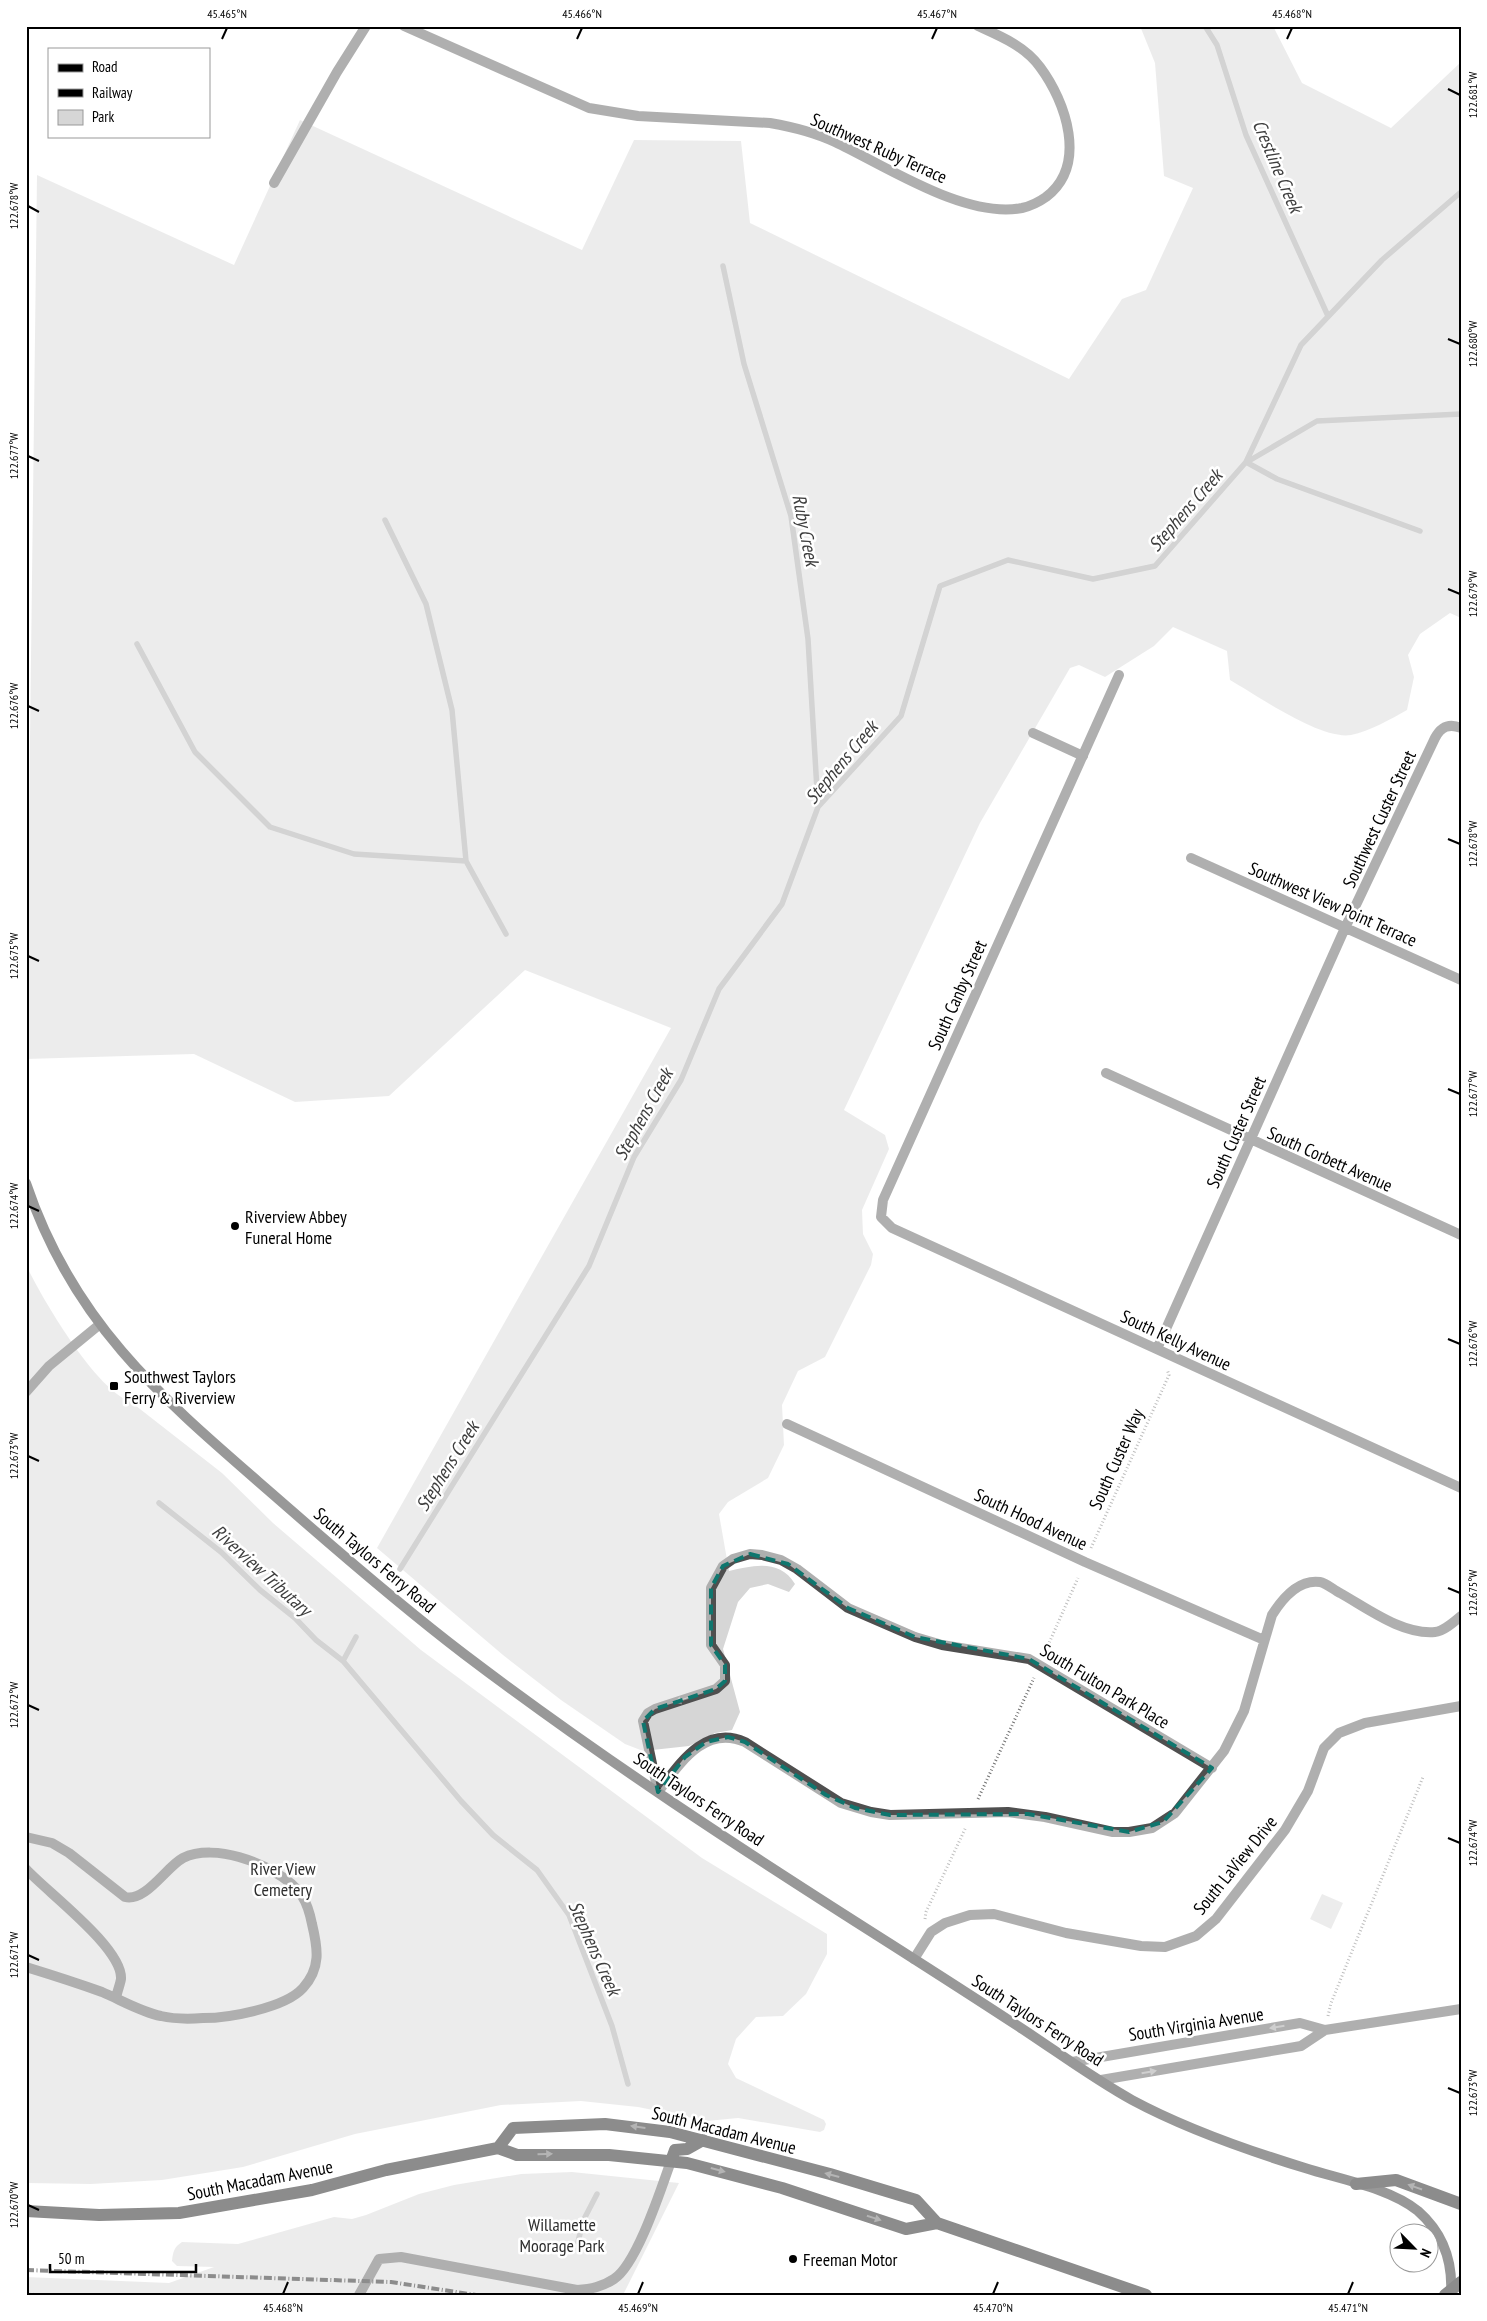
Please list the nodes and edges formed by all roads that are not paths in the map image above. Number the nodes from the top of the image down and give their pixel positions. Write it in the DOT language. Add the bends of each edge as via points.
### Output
graph roads {
  1 [pos="366,26"];
  2 [pos="404,26"];
  3 [pos="978,26"];
  4 [pos="274,183"];
  5 [pos="1119,675"];
  6 [pos="1461,728"];
  7 [pos="1033,733"];
  8 [pos="1083,756"];
  9 [pos="1191,858"];
  10 [pos="1345,928"];
  11 [pos="1461,980"];
  12 [pos="1106,1073"];
  13 [pos="1250,1141"];
  14 [pos="26,1183"];
  15 [pos="881,1217"];
  16 [pos="1461,1235"];
  17 [pos="99,1325"];
  18 [pos="1156,1349"];
  19 [pos="26,1392"];
  20 [pos="787,1424"];
  21 [pos="1461,1488"];
  22 [pos="1461,1616"];
  23 [pos="1264,1640"];
  24 [pos="1461,1706"];
  25 [pos="1212,1768"];
  26 [pos="658,1792"];
  27 [pos="26,1837"];
  28 [pos="26,1869"];
  29 [pos="914,1959"];
  30 [pos="26,1967"];
  31 [pos="116,1998"];
  32 [pos="1461,2009"];
  33 [pos="1325,2030"];
  34 [pos="1072,2062"];
  35 [pos="1101,2080"];
  36 [pos="703,2140"];
  37 [pos="498,2148"];
  38 [pos="670,2161"];
  39 [pos="1356,2184"];
  40 [pos="26,2202"];
  41 [pos="1461,2204"];
  42 [pos="26,2211"];
  43 [pos="44,2212"];
  44 [pos="937,2224"];
  45 [pos="1452,2291"];
  46 [pos="359,2295"];
  47 [pos="1146,2295"];
  1 -- 4 [label="street"];
  2 -- 3 [label="street, Southwest Ruby Terrace" via="589,108 638,116 791,127 834,142 958,200 1003,209 1023,208 1039,202 1064,176 1069,161 1068,128 1059,98 1040,66 1015,44"];
  5 -- 8 [label="street, South Canby Street"];
  6 -- 10 [label="street, Southwest Custer Street" via="1451,725 1439,731"];
  7 -- 8 [label="street"];
  8 -- 15 [label="street, South Canby Street" via="883,1200"];
  9 -- 10 [label="street, Southwest View Point Terrace"];
  10 -- 11 [label="street, Southwest View Point Terrace"];
  10 -- 13 [label="street, South Custer Street"];
  12 -- 13 [label="street, South Corbett Avenue"];
  13 -- 16 [label="street, South Corbett Avenue"];
  13 -- 18 [label="street, South Custer Street"];
  14 -- 17 [label="main road, South Taylors Ferry Road" via="61,1264"];
  15 -- 18 [label="street, South Kelly Avenue" via="892,1228"];
  17 -- 19 [label="street" via="49,1366"];
  17 -- 26 [label="main road, South Taylors Ferry Road" via="145,1379 176,1409 341,1553 473,1661"];
  18 -- 21 [label="street, South Kelly Avenue"];
  20 -- 23 [label="street, South Hood Avenue" via="1085,1562"];
  22 -- 23 [label="street" via="1436,1632 1416,1630 1394,1622 1321,1582 1305,1584 1281,1601 1272,1615"];
  23 -- 25 [label="street" via="1244,1711 1224,1752"];
  24 -- 29 [label="street, South LaView Drive" via="1365,1722 1339,1733 1324,1748 1308,1791 1285,1830 1216,1919 1196,1936 1165,1947 1141,1946 982,1914 958,1917 931,1932"];
  25 -- 26 [label="street" via="1175,1813 1152,1828 1129,1832 1113,1832 1018,1813 890,1814 863,1810 826,1795 744,1742 728,1737 712,1739 695,1749"];
  25 -- 26 [label="street, South Fulton Park Place, one-way" via="1029,1659 942,1645 915,1637 848,1608 798,1569 781,1560 750,1554 723,1566 711,1588 711,1645 725,1665 725,1681 716,1689 655,1709 645,1717 643,1725"];
  26 -- 29 [label="main road, South Taylors Ferry Road"];
  27 -- 31 [label="street" via="52,1843 69,1853 126,1897 143,1893 182,1859 212,1852 239,1857 272,1871 294,1886 308,1907 318,1950 316,1963 302,1989 284,2002 204,2018 162,2016"];
  28 -- 31 [label="street" via="92,1930 113,1957 121,1978"];
  29 -- 34 [label="main road, South Taylors Ferry Road"];
  30 -- 31 [label="street"];
  32 -- 33 [label="street, South Virginia Avenue"];
  33 -- 34 [label="street, South Virginia Avenue, one-way" via="1300,2023"];
  35 -- 33 [label="street, South Virginia Avenue, one-way" via="1302,2046"];
  34 -- 35 [label="main road, South Taylors Ferry Road"];
  35 -- 39 [label="main road, South Taylors Ferry Road" via="1175,2121 1263,2155"];
  36 -- 37 [label="main road, South Macadam Avenue, one-way" via="634,2126 550,2125 512,2128"];
  36 -- 38 [label="main road" via="687,2149 675,2150"];
  44 -- 36 [label="main road, South Macadam Avenue, one-way" via="916,2200"];
  37 -- 38 [label="main road, South Macadam Avenue, one-way" via="517,2155 609,2155"];
  37 -- 43 [label="main road, South Macadam Avenue" via="396,2168 312,2190 179,2213 99,2215"];
  38 -- 44 [label="main road, South Macadam Avenue, one-way" via="782,2188 906,2229"];
  38 -- 46 [label="street" via="631,2260 616,2278 597,2288 577,2290 400,2257 379,2259"];
  41 -- 39 [label="main road, one-way" via="1396,2180"];
  39 -- 45 [label="main road, South Taylors Ferry Road" via="1400,2200 1422,2215 1437,2231 1448,2254"];
  40 -- 43 [label="main road"];
  42 -- 43 [label="main road, South Macadam Avenue"];
  44 -- 47 [label="main road, South Macadam Avenue"];
}
